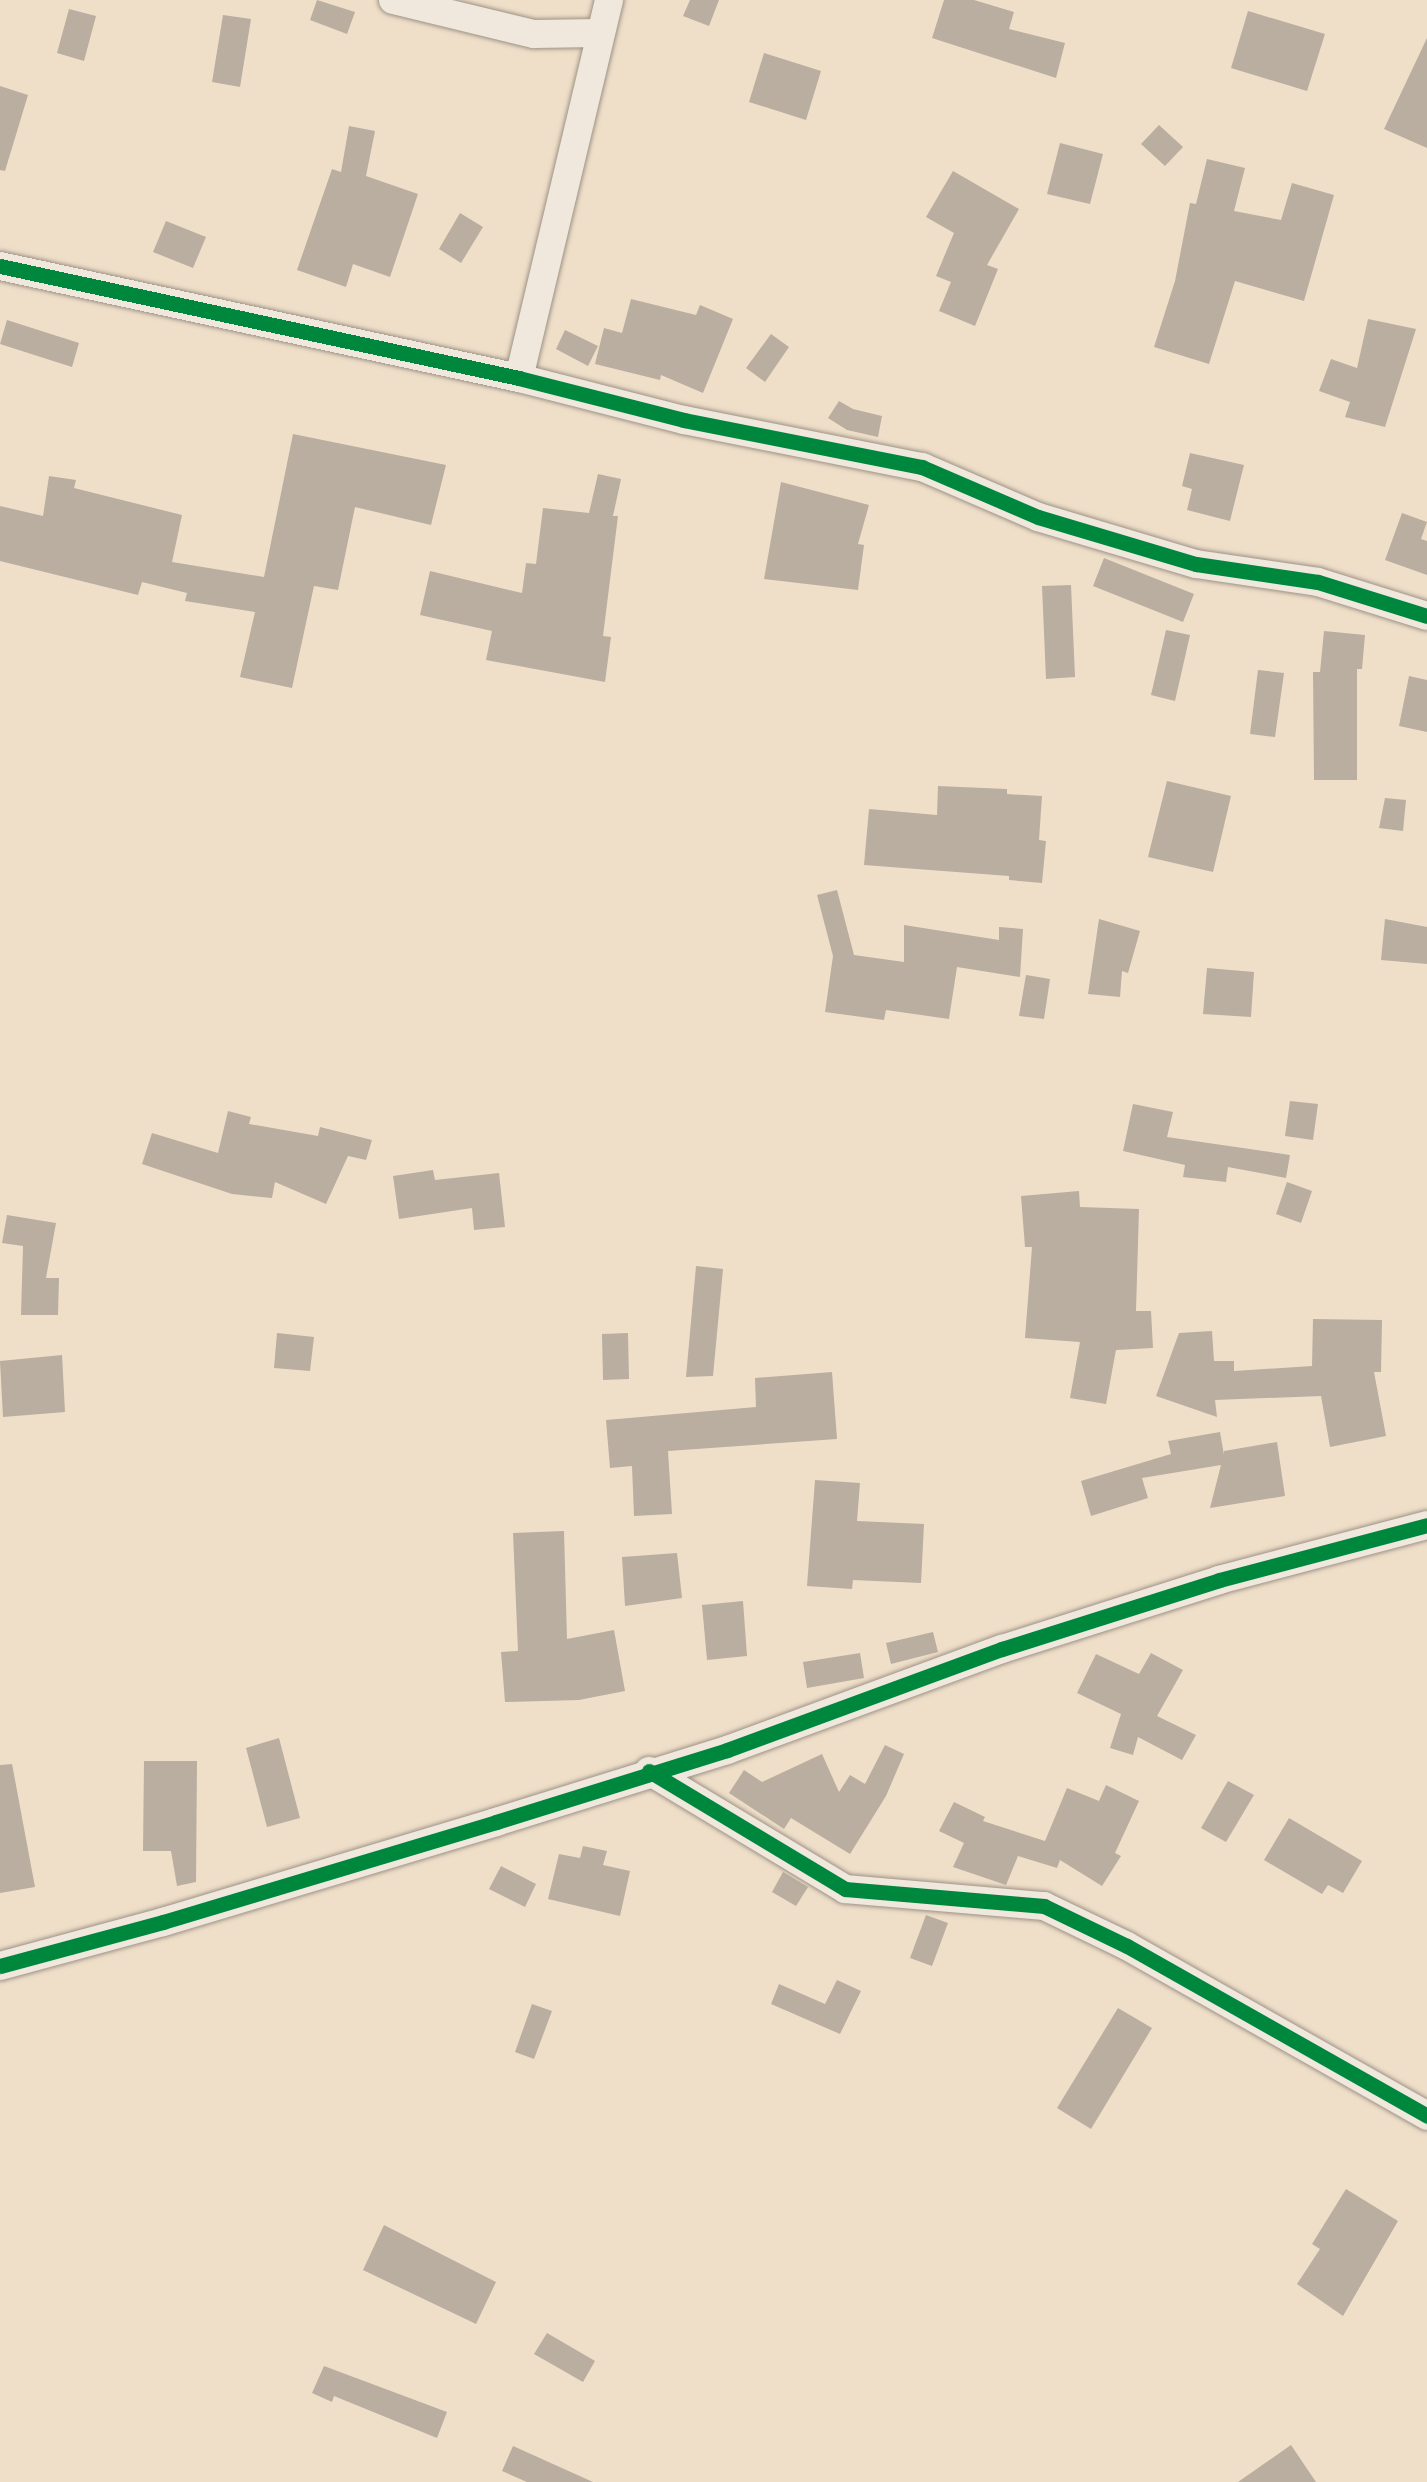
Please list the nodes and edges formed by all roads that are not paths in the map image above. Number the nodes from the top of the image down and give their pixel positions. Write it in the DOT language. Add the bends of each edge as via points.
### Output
graph roads {
  1 [pos="393,0"];
  2 [pos="609,0"];
  3 [pos="599,32"];
  4 [pos="0,266"];
  5 [pos="520,378"];
  6 [pos="1427,616"];
  7 [pos="1427,1525"];
  8 [pos="649,1771"];
  9 [pos="0,1966"];
  10 [pos="1427,2116"];
  1 -- 3 [label="street" via="534,34"];
  2 -- 3 [label="street"];
  3 -- 5 [label="street"];
  4 -- 5 [label="street"];
  5 -- 6 [label="street" via="684,420 922,467 1038,517 1196,564 1318,582"];
  7 -- 8 [label="street" via="1218,1580"];
  8 -- 9 [label="street" via="164,1922"];
  8 -- 10 [label="street" via="845,1889 1044,1906"];
}
